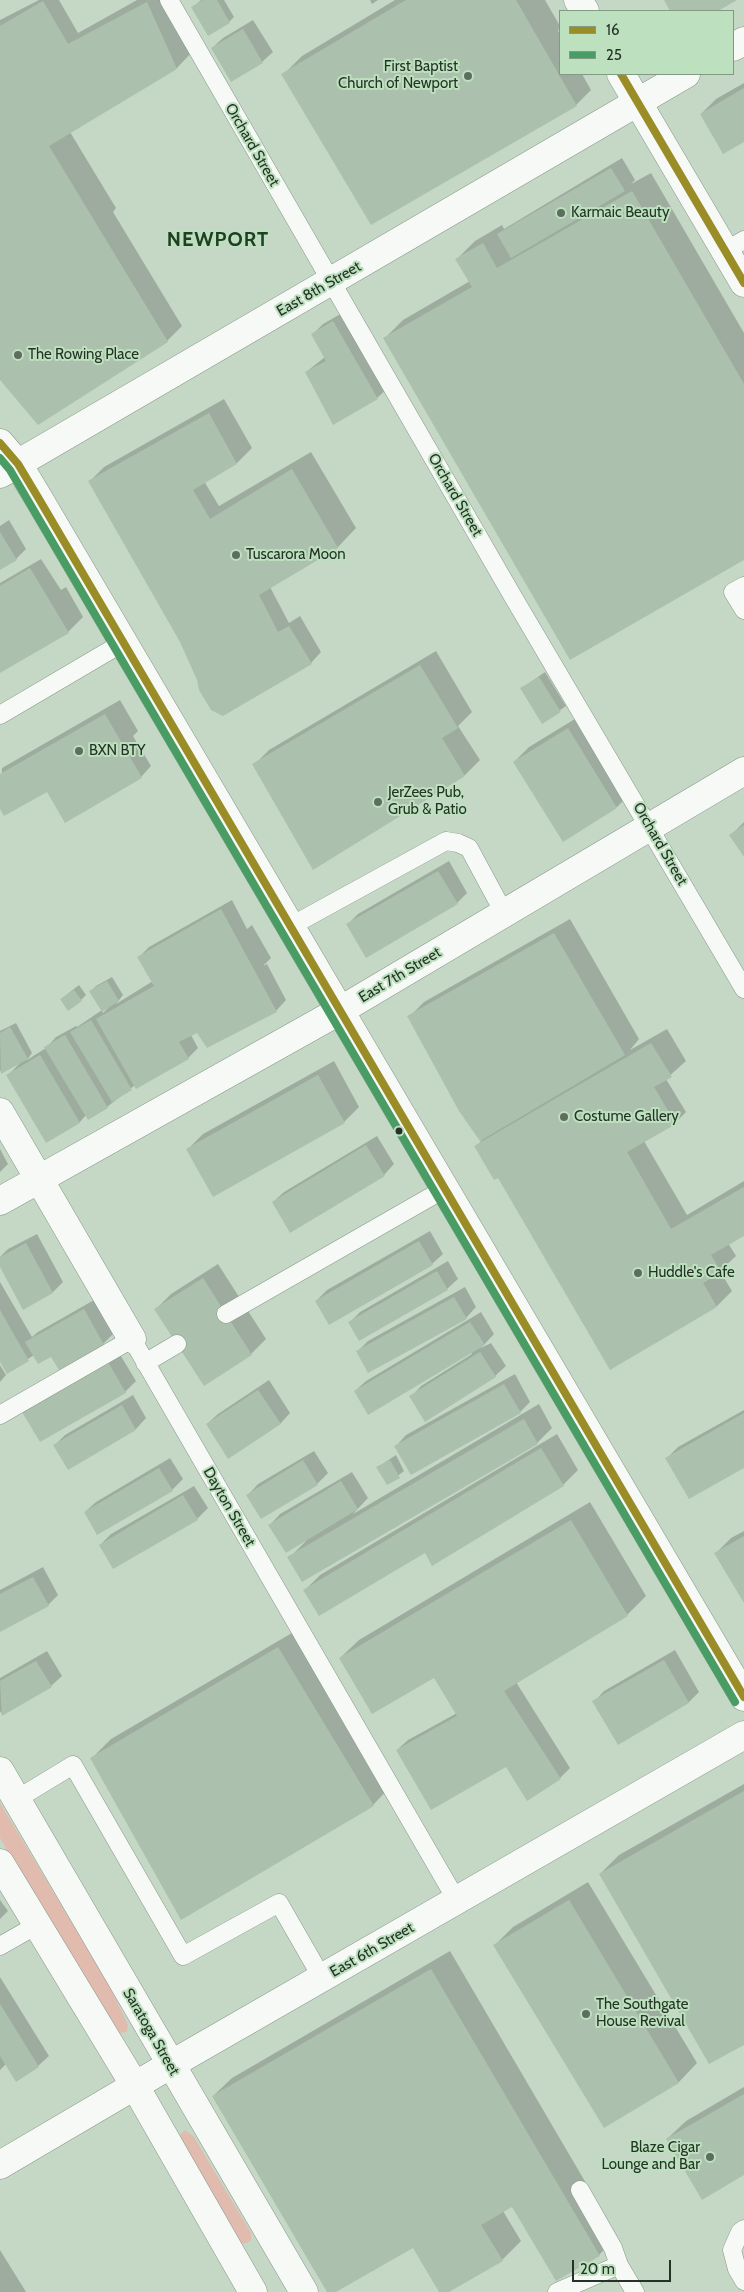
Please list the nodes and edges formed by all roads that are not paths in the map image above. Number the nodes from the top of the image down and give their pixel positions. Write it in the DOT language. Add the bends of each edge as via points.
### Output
graph roads {
  1 [pos="169,0"];
  2 [pos="622,75"];
  3 [pos="684,75"];
  4 [pos="638,102"];
  5 [pos="735,245"];
  6 [pos="332,281"];
  7 [pos="744,283"];
  8 [pos="0,442"];
  9 [pos="9,469"];
  10 [pos="744,586"];
  11 [pos="744,610"];
  12 [pos="124,642"];
  13 [pos="0,714"];
  14 [pos="744,771"];
  15 [pos="650,826"];
  16 [pos="504,913"];
  17 [pos="290,926"];
  18 [pos="744,989"];
  19 [pos="340,1010"];
  20 [pos="0,1112"];
  21 [pos="40,1178"];
  22 [pos="446,1188"];
  23 [pos="0,1201"];
  24 [pos="226,1314"];
  25 [pos="132,1340"];
  26 [pos="177,1344"];
  27 [pos="145,1363"];
  28 [pos="0,1415"];
  29 [pos="744,1697"];
  30 [pos="744,1735"];
  31 [pos="0,1771"];
  32 [pos="16,1799"];
  33 [pos="0,1863"];
  34 [pos="457,1901"];
  35 [pos="37,1925"];
  36 [pos="0,1946"];
  37 [pos="322,1978"];
  38 [pos="170,2065"];
  39 [pos="135,2086"];
  40 [pos="0,2165"];
  41 [pos="580,2190"];
  42 [pos="744,2230"];
  43 [pos="619,2265"];
  44 [pos="744,2281"];
  45 [pos="253,2292"];
  46 [pos="304,2292"];
  47 [pos="557,2292"];
  48 [pos="635,2292"];
  1 -- 6 [label="lane, Orchard Street"];
  2 -- 4 [label="street"];
  3 -- 4 [label="street, East 8th Street"];
  4 -- 5 [label="street"];
  4 -- 6 [label="street, East 8th Street"];
  5 -- 7 [label="street"];
  6 -- 9 [label="street, East 8th Street"];
  6 -- 15 [label="lane, Orchard Street" via="512,595"];
  8 -- 9 [label="street"];
  9 -- 12 [label="street"];
  10 -- 11 [label="lane" via="733,592"];
  12 -- 13 [label="lane"];
  12 -- 17 [label="street"];
  14 -- 15 [label="street, East 7th Street"];
  15 -- 16 [label="street, East 7th Street"];
  15 -- 18 [label="lane, Orchard Street"];
  16 -- 17 [label="lane" via="470,848 446,841"];
  16 -- 19 [label="street, East 7th Street"];
  17 -- 19 [label="street"];
  19 -- 21 [label="street, East 7th Street"];
  19 -- 22 [label="street"];
  20 -- 21 [label="street, Dayton Street"];
  21 -- 23 [label="street, East 7th Street"];
  21 -- 25 [label="street, Dayton Street"];
  22 -- 24 [label="lane"];
  22 -- 29 [label="street"];
  25 -- 27 [label="lane, Dayton Street"];
  25 -- 28 [label="lane"];
  26 -- 27 [label="lane"];
  27 -- 34 [label="lane, Dayton Street"];
  30 -- 34 [label="street, East 6th Street"];
  31 -- 32 [label="street, Saratoga Street"];
  32 -- 37 [label="lane" via="73,1765 183,1956 279,1903"];
  32 -- 38 [label="street, Saratoga Street"];
  33 -- 35 [label="street"];
  34 -- 37 [label="street, East 6th Street"];
  35 -- 36 [label="lane"];
  35 -- 39 [label="street"];
  37 -- 38 [label="street, East 6th Street"];
  38 -- 39 [label="street, East 6th Street"];
  38 -- 46 [label="street, Saratoga Street"];
  39 -- 40 [label="street, East 6th Street"];
  39 -- 45 [label="street"];
  41 -- 43 [label="lane" via="613,2248"];
  42 -- 44 [label="lane" via="732,2250"];
  43 -- 47 [label="lane"];
  43 -- 48 [label="lane"];
}
